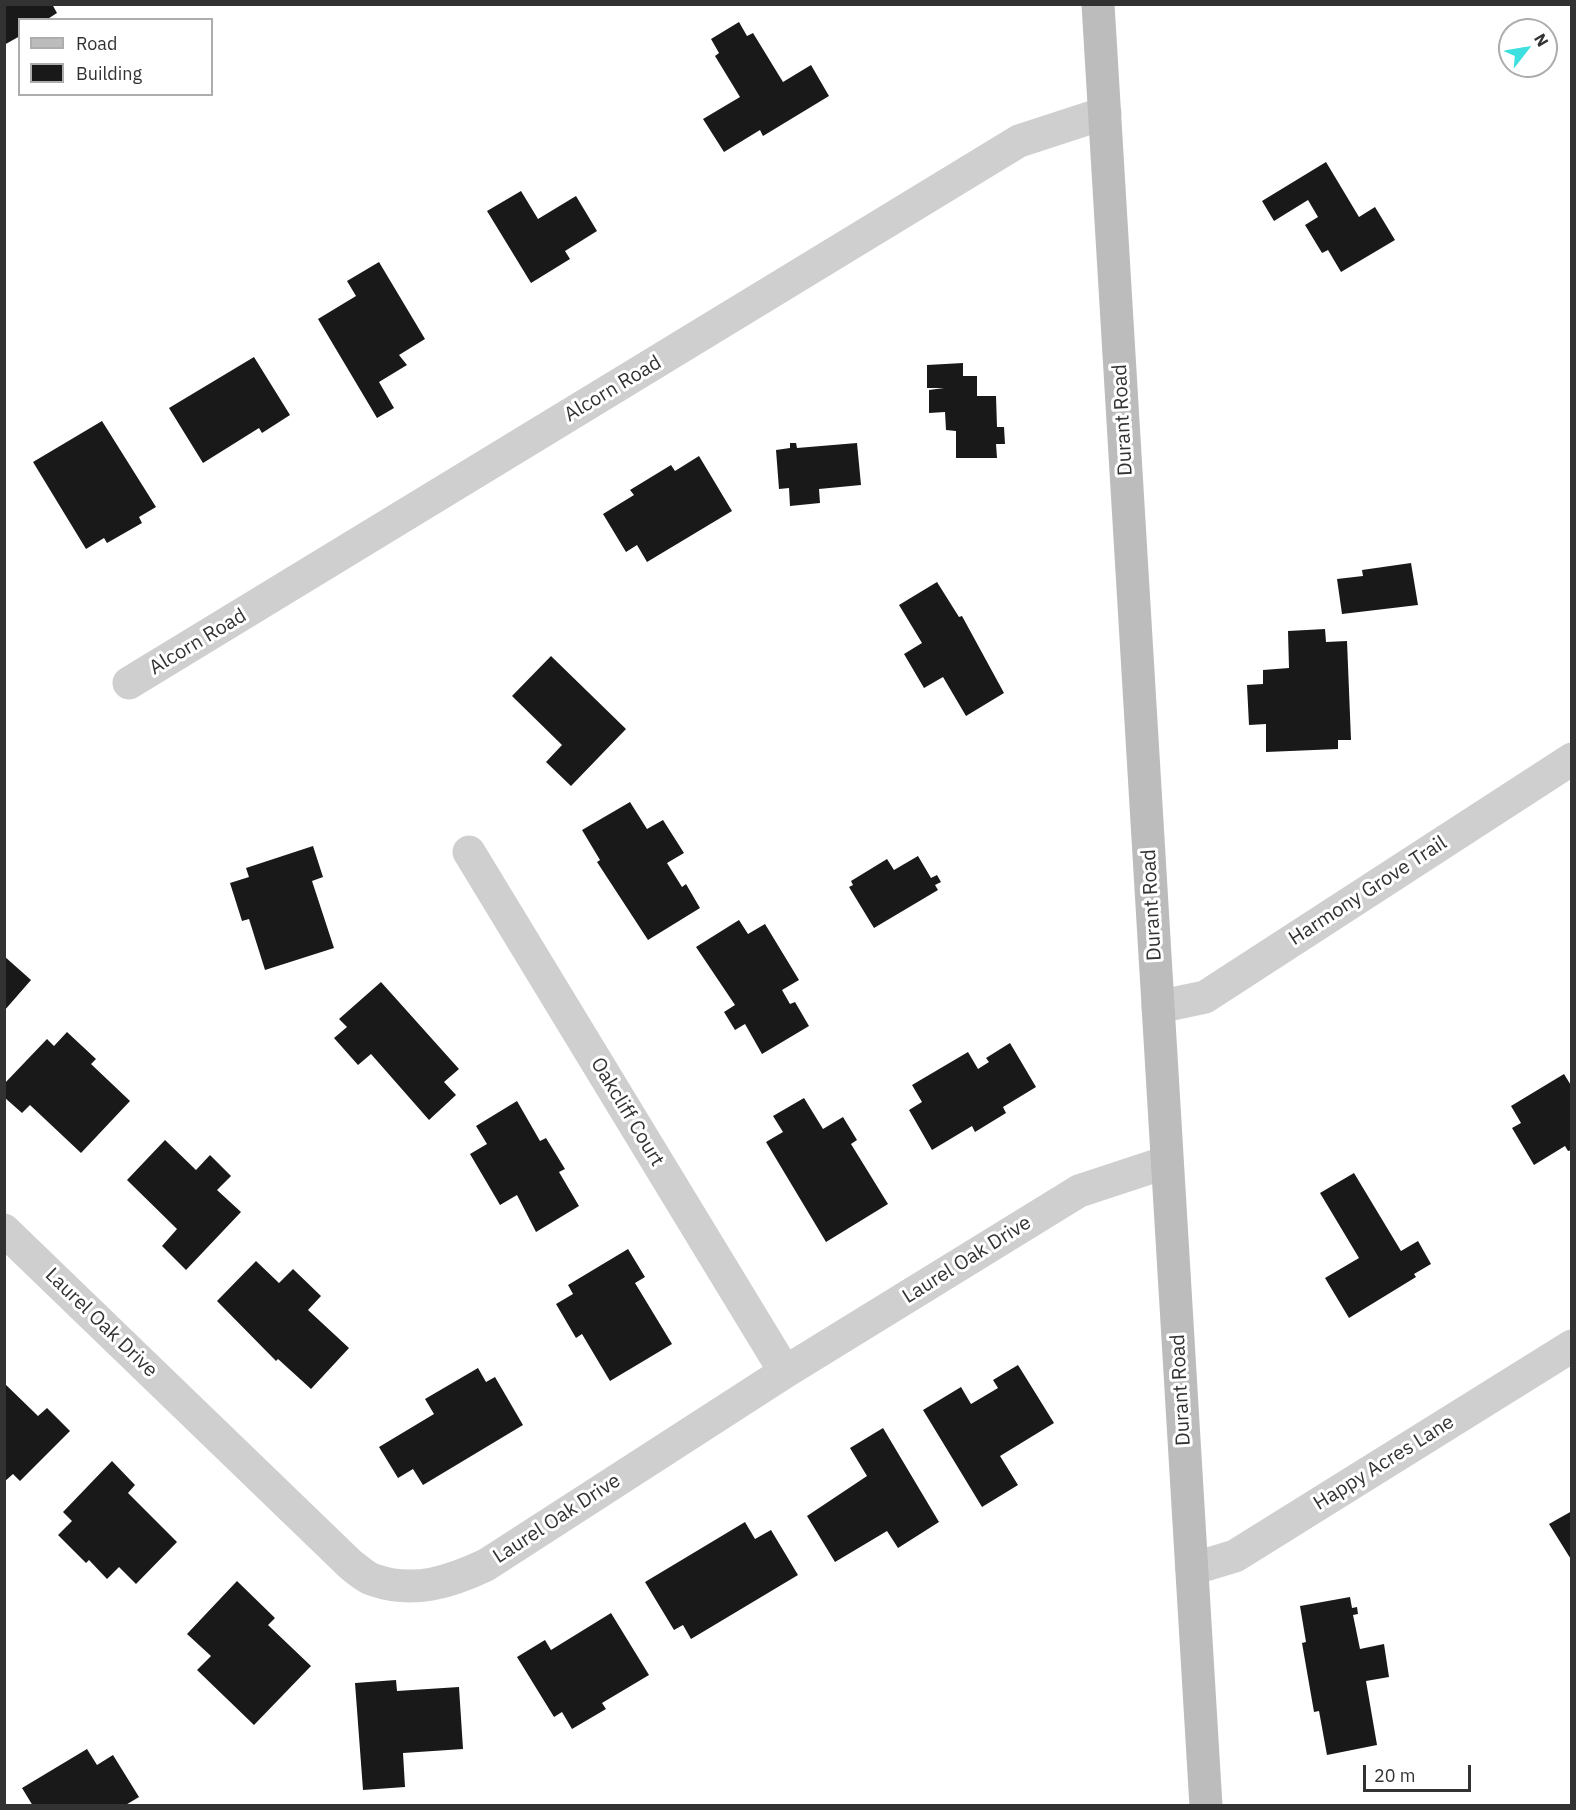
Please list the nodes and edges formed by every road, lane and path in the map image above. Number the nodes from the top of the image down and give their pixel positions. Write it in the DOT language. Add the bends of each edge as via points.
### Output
graph roads {
  1 [pos="1098,4"];
  2 [pos="1105,113"];
  3 [pos="129,683"];
  4 [pos="1572,759"];
  5 [pos="469,852"];
  6 [pos="1158,1007"];
  7 [pos="1167,1162"];
  8 [pos="4,1230"];
  9 [pos="1572,1346"];
  10 [pos="785,1372"];
  11 [pos="1192,1569"];
  12 [pos="1206,1806"];
  1 -- 2 [label="street, Durant Road"];
  2 -- 3 [label="street, Alcorn Road" via="1019,141"];
  2 -- 6 [label="street, Durant Road"];
  4 -- 6 [label="street, Harmony Grove Trail" via="1205,997"];
  5 -- 10 [label="street, Oakcliff Court"];
  6 -- 7 [label="street, Durant Road"];
  7 -- 10 [label="street, Laurel Oak Drive" via="1079,1191"];
  7 -- 11 [label="street, Durant Road"];
  8 -- 10 [label="street, Laurel Oak Drive" via="351,1565 373,1580 428,1586 454,1580 486,1565"];
  9 -- 11 [label="street, Happy Acres Lane" via="1235,1556"];
  11 -- 12 [label="street, Durant Road"];
}
